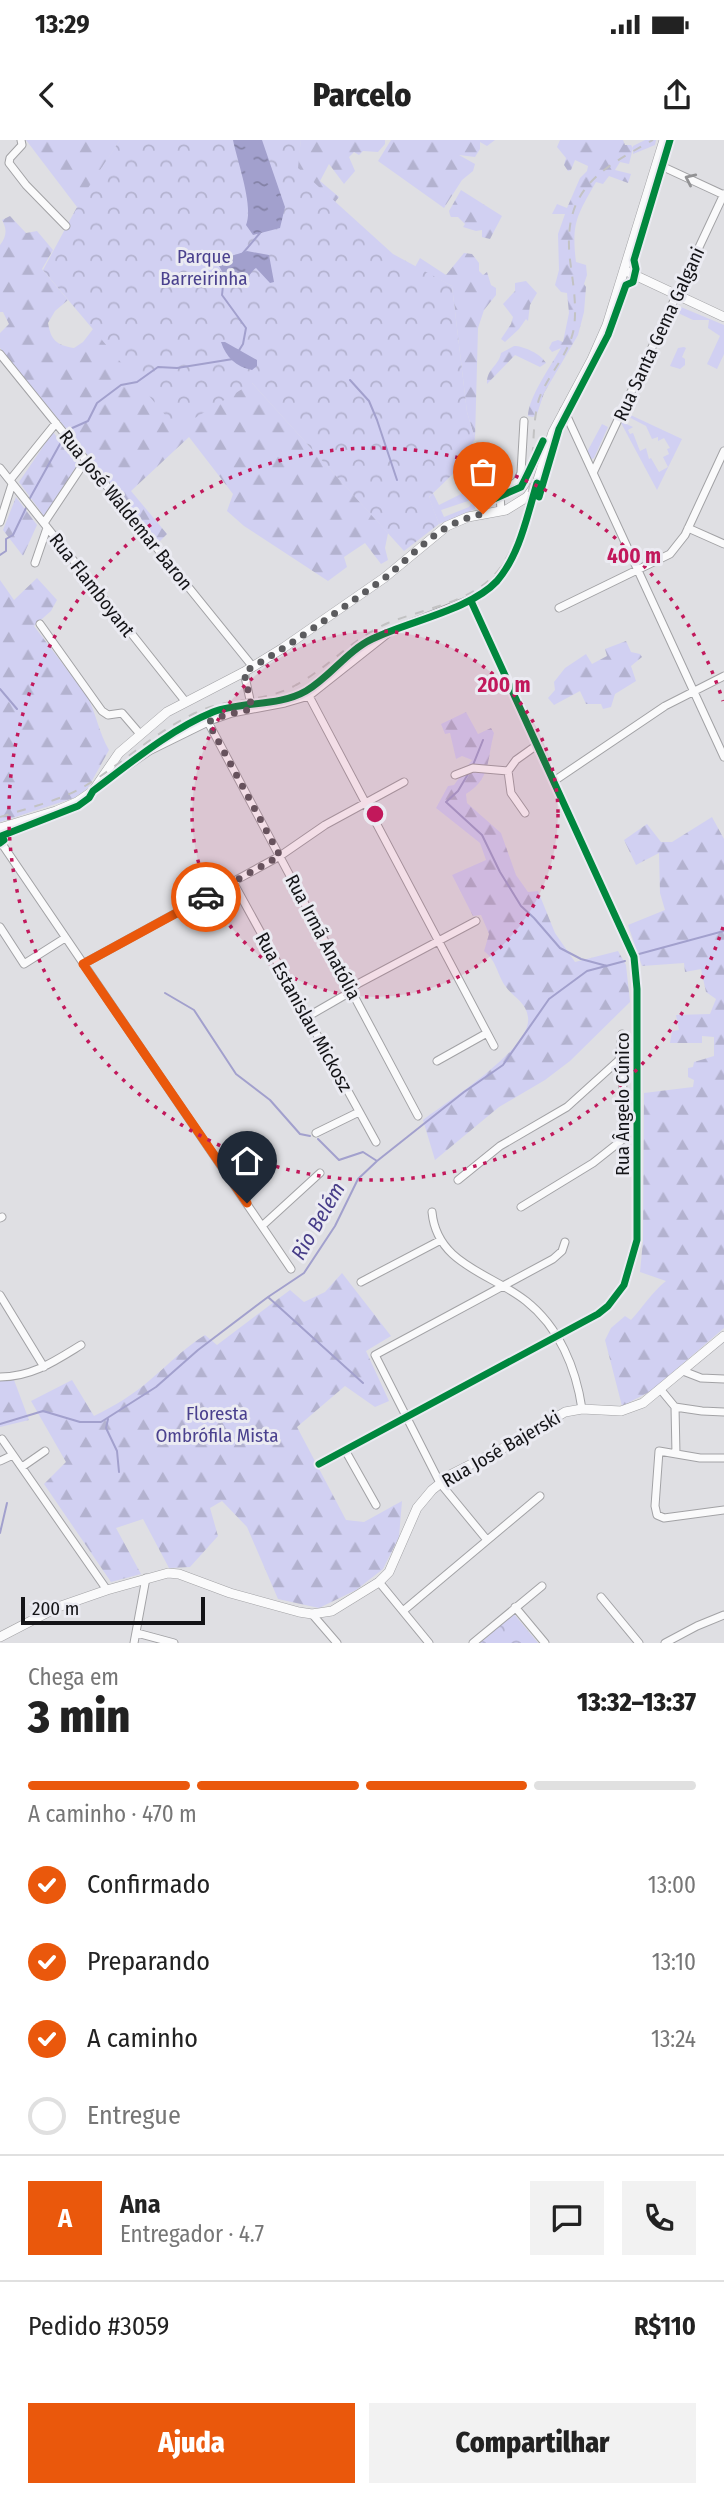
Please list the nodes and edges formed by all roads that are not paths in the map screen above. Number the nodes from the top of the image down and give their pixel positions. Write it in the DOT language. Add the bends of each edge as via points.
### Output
graph roads {
  1 [pos="21,140"];
  2 [pos="664,140"];
  3 [pos="657,164"];
  4 [pos="724,195"];
  5 [pos="66,226"];
  6 [pos="626,271"];
  7 [pos="677,295"];
  8 [pos="724,317"];
  9 [pos="0,354"];
  10 [pos="564,410"];
  11 [pos="524,421"];
  12 [pos="56,423"];
  13 [pos="724,451"];
  14 [pos="86,460"];
  15 [pos="0,468"];
  16 [pos="593,473"];
  17 [pos="11,482"];
  18 [pos="537,483"];
  19 [pos="501,511"];
  20 [pos="0,522"];
  21 [pos="45,525"];
  22 [pos="688,528"];
  23 [pos="724,544"];
  24 [pos="36,563"];
  25 [pos="638,571"];
  26 [pos="471,601"];
  27 [pos="559,608"];
  28 [pos="40,624"];
  29 [pos="253,667"];
  30 [pos="244,672"];
  31 [pos="724,676"];
  32 [pos="694,691"];
  33 [pos="309,696"];
  34 [pos="185,701"];
  35 [pos="252,709"];
  36 [pos="208,722"];
  37 [pos="140,734"];
  38 [pos="537,745"];
  39 [pos="724,757"];
  40 [pos="508,771"];
  41 [pos="455,775"];
  42 [pos="554,780"];
  43 [pos="404,782"];
  44 [pos="93,791"];
  45 [pos="366,803"];
  46 [pos="525,813"];
  47 [pos="0,828"];
  48 [pos="0,841"];
  49 [pos="280,856"];
  50 [pos="233,882"];
  51 [pos="476,921"];
  52 [pos="0,927"];
  53 [pos="65,938"];
  54 [pos="439,941"];
  55 [pos="83,964"];
  56 [pos="351,990"];
  57 [pos="307,1017"];
  58 [pos="487,1033"];
  59 [pos="622,1034"];
  60 [pos="494,1046"];
  61 [pos="637,1056"];
  62 [pos="619,1060"];
  63 [pos="437,1061"];
  64 [pos="637,1065"];
  65 [pos="359,1112"];
  66 [pos="418,1116"];
  67 [pos="316,1133"];
  68 [pos="376,1142"];
  69 [pos="320,1173"];
  70 [pos="458,1180"];
  71 [pos="521,1207"];
  72 [pos="432,1212"];
  73 [pos="262,1226"];
  74 [pos="441,1240"];
  75 [pos="565,1242"];
  76 [pos="291,1269"];
  77 [pos="360,1282"];
  78 [pos="503,1286"];
  79 [pos="0,1296"];
  80 [pos="724,1336"];
  81 [pos="557,1337"];
  82 [pos="81,1345"];
  83 [pos="44,1367"];
  84 [pos="683,1371"];
  85 [pos="0,1377"];
  86 [pos="724,1379"];
  87 [pos="661,1390"];
  88 [pos="673,1405"];
  89 [pos="582,1409"];
  90 [pos="724,1412"];
  91 [pos="407,1417"];
  92 [pos="2,1439"];
  93 [pos="4,1448"];
  94 [pos="345,1450"];
  95 [pos="45,1451"];
  96 [pos="676,1454"];
  97 [pos="13,1455"];
  98 [pos="724,1458"];
  99 [pos="0,1461"];
  100 [pos="318,1464"];
  101 [pos="22,1468"];
  102 [pos="440,1483"];
  103 [pos="541,1496"];
  104 [pos="376,1505"];
  105 [pos="724,1510"];
  106 [pos="487,1540"];
  107 [pos="146,1578"];
  108 [pos="379,1582"];
  109 [pos="542,1586"];
  110 [pos="107,1590"];
  111 [pos="601,1597"];
  112 [pos="515,1608"];
  113 [pos="403,1611"];
  114 [pos="312,1614"];
  115 [pos="722,1618"];
  116 [pos="137,1633"];
  117 [pos="0,1637"];
  118 [pos="677,1640"];
  119 [pos="134,1643"];
  120 [pos="174,1643"];
  121 [pos="337,1643"];
  122 [pos="429,1643"];
  123 [pos="473,1643"];
  124 [pos="545,1643"];
  125 [pos="639,1643"];
  126 [pos="665,1643"];
  1 -- 5 [label="street" via="21,148 9,163"];
  2 -- 3 [label="main road"];
  4 -- 3 [label="street, one-way"];
  3 -- 6 [label="main road"];
  4 -- 7 [label="street, Rua Santa Gema Galgani"];
  6 -- 7 [label="main road"];
  6 -- 10 [label="main road" via="601,341"];
  7 -- 8 [label="main road"];
  7 -- 16 [label="street, Rua Santa Gema Galgani"];
  9 -- 12 [label="street, Rua José Waldemar Baron"];
  10 -- 16 [label="street"];
  10 -- 18 [label="main road"];
  11 -- 19 [label="street" via="521,473 500,494"];
  12 -- 14 [label="street, Rua José Waldemar Baron"];
  12 -- 17 [label="street"];
  13 -- 22 [label="street"];
  14 -- 21 [label="street"];
  14 -- 29 [label="street, Rua José Waldemar Baron"];
  15 -- 17 [label="street, Rua Flamboyant"];
  16 -- 25 [label="street"];
  17 -- 20 [label="street"];
  17 -- 21 [label="street, Rua Flamboyant"];
  18 -- 19 [label="main road" via="522,502"];
  18 -- 26 [label="street" via="510,561 496,581"];
  19 -- 29 [label="main road" via="447,526 373,586"];
  21 -- 24 [label="street"];
  21 -- 34 [label="street, Rua Flamboyant"];
  22 -- 23 [label="street"];
  22 -- 25 [label="street" via="670,554"];
  25 -- 27 [label="street"];
  25 -- 32 [label="street"];
  26 -- 33 [label="street" via="390,631"];
  26 -- 38 [label="street, Rua Ângelo Cúnico"];
  28 -- 37 [label="street" via="103,711 107,715 122,713"];
  29 -- 30 [label="main road"];
  30 -- 34 [label="main road"];
  30 -- 35 [label="street"];
  31 -- 32 [label="street"];
  32 -- 39 [label="street"];
  32 -- 42 [label="street"];
  33 -- 35 [label="street"];
  33 -- 45 [label="street"];
  34 -- 37 [label="main road"];
  35 -- 36 [label="street"];
  36 -- 44 [label="street" via="149,751"];
  36 -- 49 [label="street, Rua Irmã Anatólia"];
  37 -- 44 [label="main road" via="119,753"];
  38 -- 40 [label="street"];
  38 -- 42 [label="street, Rua Ângelo Cúnico"];
  40 -- 41 [label="street" via="474,768"];
  40 -- 46 [label="street" via="511,793"];
  42 -- 61 [label="street, Rua Ângelo Cúnico" via="634,957"];
  43 -- 45 [label="street"];
  44 -- 47 [label="main road" via="68,807"];
  45 -- 49 [label="street"];
  45 -- 54 [label="street"];
  48 -- 53 [label="street"];
  49 -- 50 [label="street"];
  49 -- 56 [label="street, Rua Irmã Anatólia"];
  50 -- 55 [label="street"];
  50 -- 57 [label="street, Rua Estanislau Mickosz"];
  51 -- 54 [label="street"];
  52 -- 53 [label="street" via="24,964"];
  53 -- 55 [label="street"];
  54 -- 56 [label="street"];
  54 -- 58 [label="street"];
  55 -- 73 [label="street"];
  56 -- 57 [label="street"];
  56 -- 66 [label="street, Rua Irmã Anatólia"];
  57 -- 65 [label="street, Rua Estanislau Mickosz"];
  58 -- 60 [label="street"];
  58 -- 63 [label="street"];
  59 -- 62 [label="street"];
  61 -- 62 [label="street"];
  61 -- 64 [label="street, Rua Ângelo Cúnico"];
  62 -- 64 [label="street"];
  62 -- 70 [label="street" via="566,1107 506,1142"];
  62 -- 71 [label="street" via="623,1073 622,1140"];
  64 -- 81 [label="street, Rua Ângelo Cúnico" via="635,1254 624,1285 608,1306"];
  65 -- 67 [label="street"];
  65 -- 68 [label="street, Rua Estanislau Mickosz"];
  69 -- 73 [label="street"];
  72 -- 74 [label="street"];
  73 -- 76 [label="street"];
  74 -- 77 [label="street"];
  74 -- 78 [label="street" via="460,1262"];
  75 -- 78 [label="street" via="553,1259"];
  78 -- 81 [label="street" via="535,1308"];
  78 -- 91 [label="street" via="375,1355"];
  79 -- 83 [label="street"];
  80 -- 84 [label="main road, Rua José Bajerski"];
  81 -- 89 [label="street" via="577,1381"];
  81 -- 91 [label="street, Rua Ângelo Cúnico"];
  82 -- 83 [label="street"];
  83 -- 85 [label="street" via="30,1374"];
  84 -- 86 [label="street"];
  84 -- 87 [label="main road, Rua José Bajerski"];
  87 -- 88 [label="street"];
  87 -- 89 [label="main road, Rua José Bajerski" via="628,1410"];
  88 -- 90 [label="street"];
  88 -- 96 [label="street"];
  89 -- 102 [label="main road, Rua José Bajerski" via="555,1417"];
  91 -- 94 [label="street, Rua Ângelo Cúnico"];
  91 -- 102 [label="street"];
  92 -- 93 [label="street"];
  93 -- 97 [label="street"];
  94 -- 100 [label="street, Rua Ângelo Cúnico"];
  94 -- 104 [label="street"];
  95 -- 101 [label="street"];
  96 -- 98 [label="street"];
  96 -- 105 [label="street" via="659,1451 657,1515 664,1518"];
  97 -- 99 [label="street"];
  97 -- 101 [label="street"];
  101 -- 110 [label="street"];
  102 -- 106 [label="street"];
  102 -- 108 [label="main road, Rua José Bajerski" via="417,1507 393,1566"];
  103 -- 106 [label="street"];
  106 -- 113 [label="street"];
  107 -- 110 [label="main road, Rua José Bajerski"];
  107 -- 114 [label="main road, Rua José Bajerski" via="179,1574 261,1603"];
  107 -- 116 [label="street"];
  108 -- 113 [label="street"];
  108 -- 114 [label="main road, Rua José Bajerski" via="341,1607"];
  109 -- 112 [label="street"];
  110 -- 117 [label="main road, Rua José Bajerski" via="58,1607"];
  111 -- 125 [label="street"];
  112 -- 123 [label="street"];
  112 -- 124 [label="street"];
  113 -- 122 [label="street"];
  114 -- 121 [label="street"];
  115 -- 118 [label="street"];
  116 -- 119 [label="street"];
  116 -- 120 [label="street"];
  118 -- 126 [label="street"];
}
